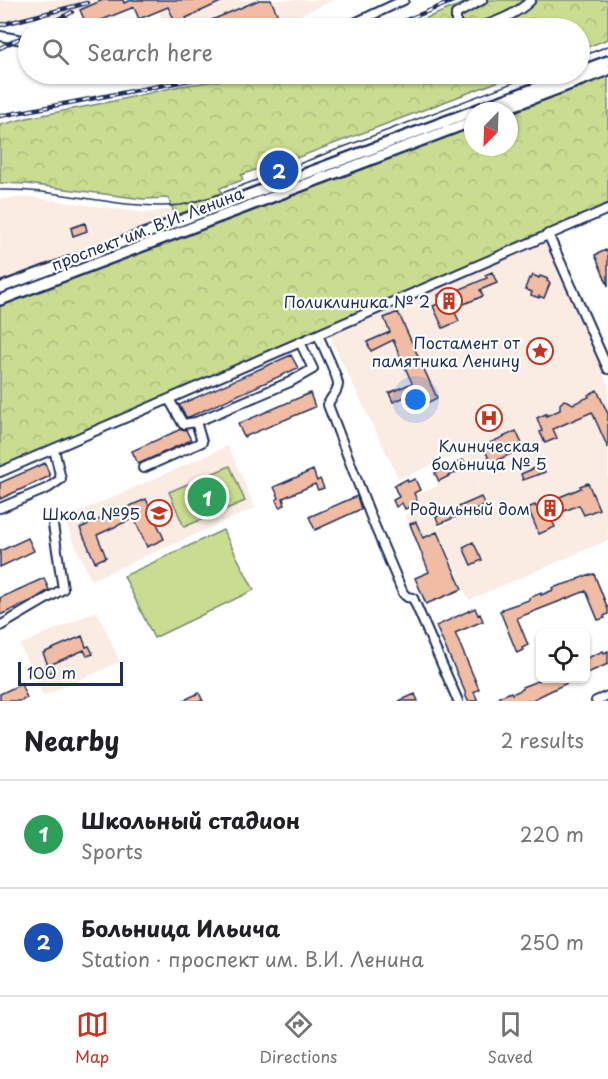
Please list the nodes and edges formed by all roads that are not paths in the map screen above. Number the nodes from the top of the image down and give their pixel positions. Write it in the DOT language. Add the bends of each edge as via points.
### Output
graph roads {
  1 [pos="404,0"];
  2 [pos="482,0"];
  3 [pos="531,0"];
  4 [pos="365,18"];
  5 [pos="456,18"];
  6 [pos="503,18"];
  7 [pos="0,36"];
  8 [pos="18,39"];
  9 [pos="608,61"];
  10 [pos="590,67"];
  11 [pos="608,70"];
  12 [pos="590,77"];
  13 [pos="547,84"];
  14 [pos="571,84"];
  15 [pos="498,102"];
  16 [pos="518,104"];
  17 [pos="464,114"];
  18 [pos="464,124"];
  19 [pos="608,209"];
  20 [pos="548,234"];
  21 [pos="0,288"];
  22 [pos="0,300"];
  23 [pos="318,335"];
  24 [pos="300,342"];
  25 [pos="608,369"];
  26 [pos="169,399"];
  27 [pos="196,422"];
  28 [pos="54,449"];
  29 [pos="143,468"];
  30 [pos="0,472"];
  31 [pos="0,508"];
  32 [pos="53,525"];
  33 [pos="0,626"];
  34 [pos="608,696"];
  35 [pos="458,701"];
  36 [pos="596,701"];
  1 -- 4 [label="street"];
  2 -- 5 [label="street" via="456,14"];
  3 -- 6 [label="street"];
  7 -- 8 [label="street"];
  9 -- 10 [label="main road"];
  11 -- 12 [label="main road"];
  13 -- 15 [label="main road, проспект им. В.И. Ленина"];
  14 -- 16 [label="main road"];
  17 -- 21 [label="main road, проспект им. В.И. Ленина"];
  18 -- 22 [label="main road, проспект им. В.И. Ленина"];
  19 -- 20 [label="street"];
  20 -- 23 [label="street"];
  20 -- 25 [label="street"];
  23 -- 24 [label="street"];
  23 -- 35 [label="street" via="338,383 328,405 343,446 403,593 413,598"];
  24 -- 26 [label="street"];
  24 -- 27 [label="street" via="313,369"];
  26 -- 27 [label="street" via="183,424"];
  26 -- 28 [label="street"];
  27 -- 29 [label="street" via="202,442"];
  28 -- 30 [label="street"];
  28 -- 31 [label="street" via="61,479"];
  32 -- 33 [label="street" via="63,589"];
  34 -- 36 [label="street"];
}
